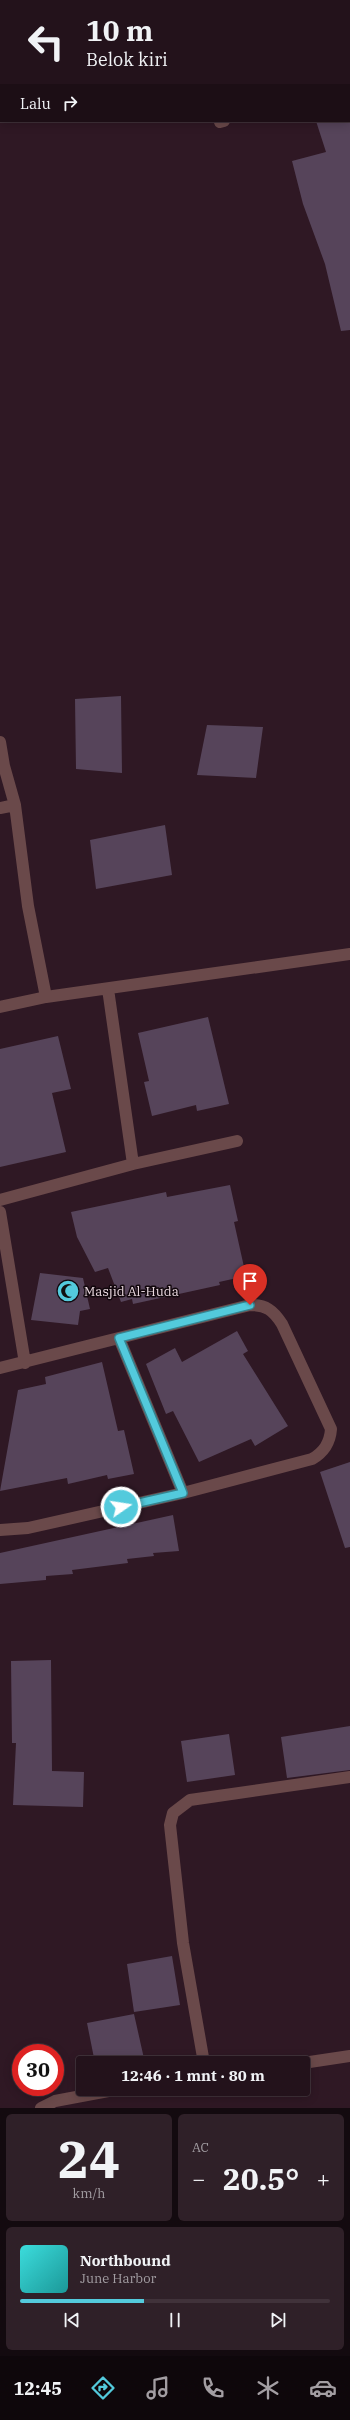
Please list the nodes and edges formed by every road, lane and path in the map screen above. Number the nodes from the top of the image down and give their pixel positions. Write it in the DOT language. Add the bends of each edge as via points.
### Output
graph roads {
  1 [pos="0,742"];
  2 [pos="2,767"];
  3 [pos="15,805"];
  4 [pos="0,808"];
  5 [pos="350,954"];
  6 [pos="108,989"];
  7 [pos="46,997"];
  8 [pos="0,1007"];
  9 [pos="237,1141"];
  10 [pos="133,1164"];
  11 [pos="0,1200"];
  12 [pos="0,1212"];
  13 [pos="119,1338"];
  14 [pos="25,1363"];
  15 [pos="0,1368"];
  16 [pos="183,1493"];
  17 [pos="0,1530"];
  18 [pos="350,1777"];
  19 [pos="203,2056"];
  20 [pos="350,2056"];
  21 [pos="310,2062"];
  22 [pos="82,2096"];
  23 [pos="41,2108"];
  1 -- 2 [label="street"];
  2 -- 3 [label="street"];
  3 -- 4 [label="street"];
  3 -- 7 [label="street" via="28,906"];
  5 -- 6 [label="street"];
  6 -- 7 [label="street"];
  6 -- 10 [label="street"];
  7 -- 8 [label="street"];
  9 -- 10 [label="street"];
  10 -- 11 [label="street"];
  12 -- 14 [label="street"];
  13 -- 14 [label="street"];
  13 -- 16 [label="street"];
  13 -- 16 [label="street" via="250,1305 260,1305 273,1310 331,1429 330,1437 321,1454 312,1459"];
  14 -- 15 [label="street"];
  16 -- 17 [label="street" via="28,1528"];
  18 -- 19 [label="street" via="190,1800 173,1812 170,1824 183,1943"];
  20 -- 21 [label="street"];
  22 -- 23 [label="street" via="55,2101"];
}
